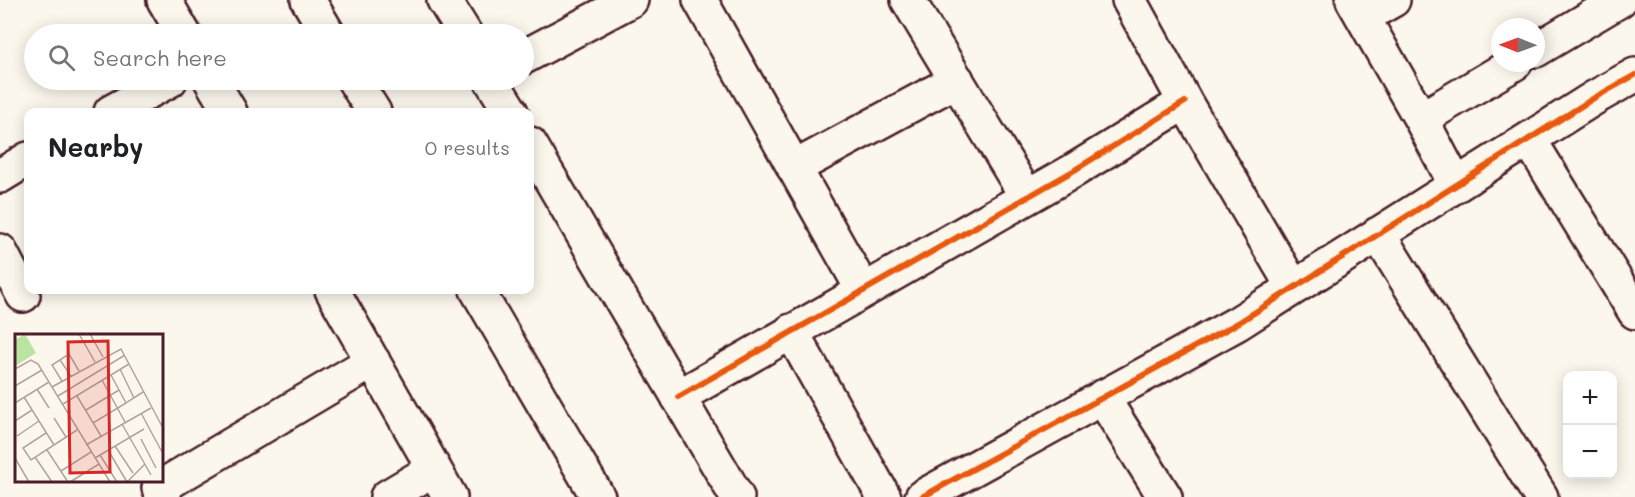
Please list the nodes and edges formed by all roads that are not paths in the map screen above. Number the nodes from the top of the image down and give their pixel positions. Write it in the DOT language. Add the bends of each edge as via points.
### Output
graph roads {
  1 [pos="164,0"];
  2 [pos="308,0"];
  3 [pos="444,0"];
  4 [pos="632,0"];
  5 [pos="700,0"];
  6 [pos="908,0"];
  7 [pos="1128,0"];
  8 [pos="1393,0"];
  9 [pos="1620,0"];
  10 [pos="1358,9"];
  11 [pos="178,24"];
  12 [pos="322,24"];
  13 [pos="459,24"];
  14 [pos="1545,45"];
  15 [pos="534,52"];
  16 [pos="1500,72"];
  17 [pos="1635,75"];
  18 [pos="957,80"];
  19 [pos="152,90"];
  20 [pos="217,90"];
  21 [pos="360,90"];
  22 [pos="497,90"];
  23 [pos="1185,102"];
  24 [pos="118,108"];
  25 [pos="228,108"];
  26 [pos="372,108"];
  27 [pos="508,108"];
  28 [pos="1421,119"];
  29 [pos="1528,139"];
  30 [pos="534,151"];
  31 [pos="24,161"];
  32 [pos="794,168"];
  33 [pos="0,176"];
  34 [pos="1456,185"];
  35 [pos="1027,197"];
  36 [pos="1378,234"];
  37 [pos="0,251"];
  38 [pos="1293,287"];
  39 [pos="863,290"];
  40 [pos="334,294"];
  41 [pos="479,294"];
  42 [pos="19,298"];
  43 [pos="1631,298"];
  44 [pos="791,332"];
  45 [pos="373,361"];
  46 [pos="678,397"];
  47 [pos="1102,397"];
  48 [pos="434,469"];
  49 [pos="164,497"];
  50 [pos="387,497"];
  51 [pos="450,497"];
  52 [pos="598,497"];
  53 [pos="737,497"];
  54 [pos="884,497"];
  55 [pos="922,497"];
  56 [pos="1165,497"];
  57 [pos="1541,497"];
  1 -- 11 [label="street"];
  2 -- 12 [label="street"];
  3 -- 13 [label="street"];
  4 -- 15 [label="street"];
  5 -- 32 [label="street"];
  6 -- 18 [label="street"];
  7 -- 23 [label="street"];
  8 -- 10 [label="street"];
  9 -- 14 [label="street"];
  10 -- 28 [label="street"];
  16 -- 28 [label="street"];
  17 -- 29 [label="street"];
  18 -- 32 [label="street"];
  18 -- 35 [label="street"];
  19 -- 24 [label="street"];
  20 -- 25 [label="street"];
  21 -- 26 [label="street"];
  22 -- 27 [label="street"];
  23 -- 35 [label="street"];
  23 -- 38 [label="street"];
  28 -- 34 [label="street"];
  29 -- 34 [label="street"];
  29 -- 43 [label="street"];
  30 -- 46 [label="street"];
  31 -- 33 [label="street"];
  32 -- 39 [label="street"];
  34 -- 36 [label="street"];
  35 -- 39 [label="street"];
  36 -- 38 [label="street"];
  36 -- 57 [label="street"];
  37 -- 42 [label="street"];
  38 -- 47 [label="street" via="1238,323"];
  39 -- 44 [label="street"];
  40 -- 45 [label="street"];
  41 -- 52 [label="street"];
  44 -- 46 [label="street"];
  44 -- 54 [label="street"];
  45 -- 48 [label="street"];
  45 -- 49 [label="street" via="159,488"];
  46 -- 53 [label="street"];
  47 -- 55 [label="street"];
  47 -- 56 [label="street"];
  48 -- 50 [label="street"];
  48 -- 51 [label="street"];
}
